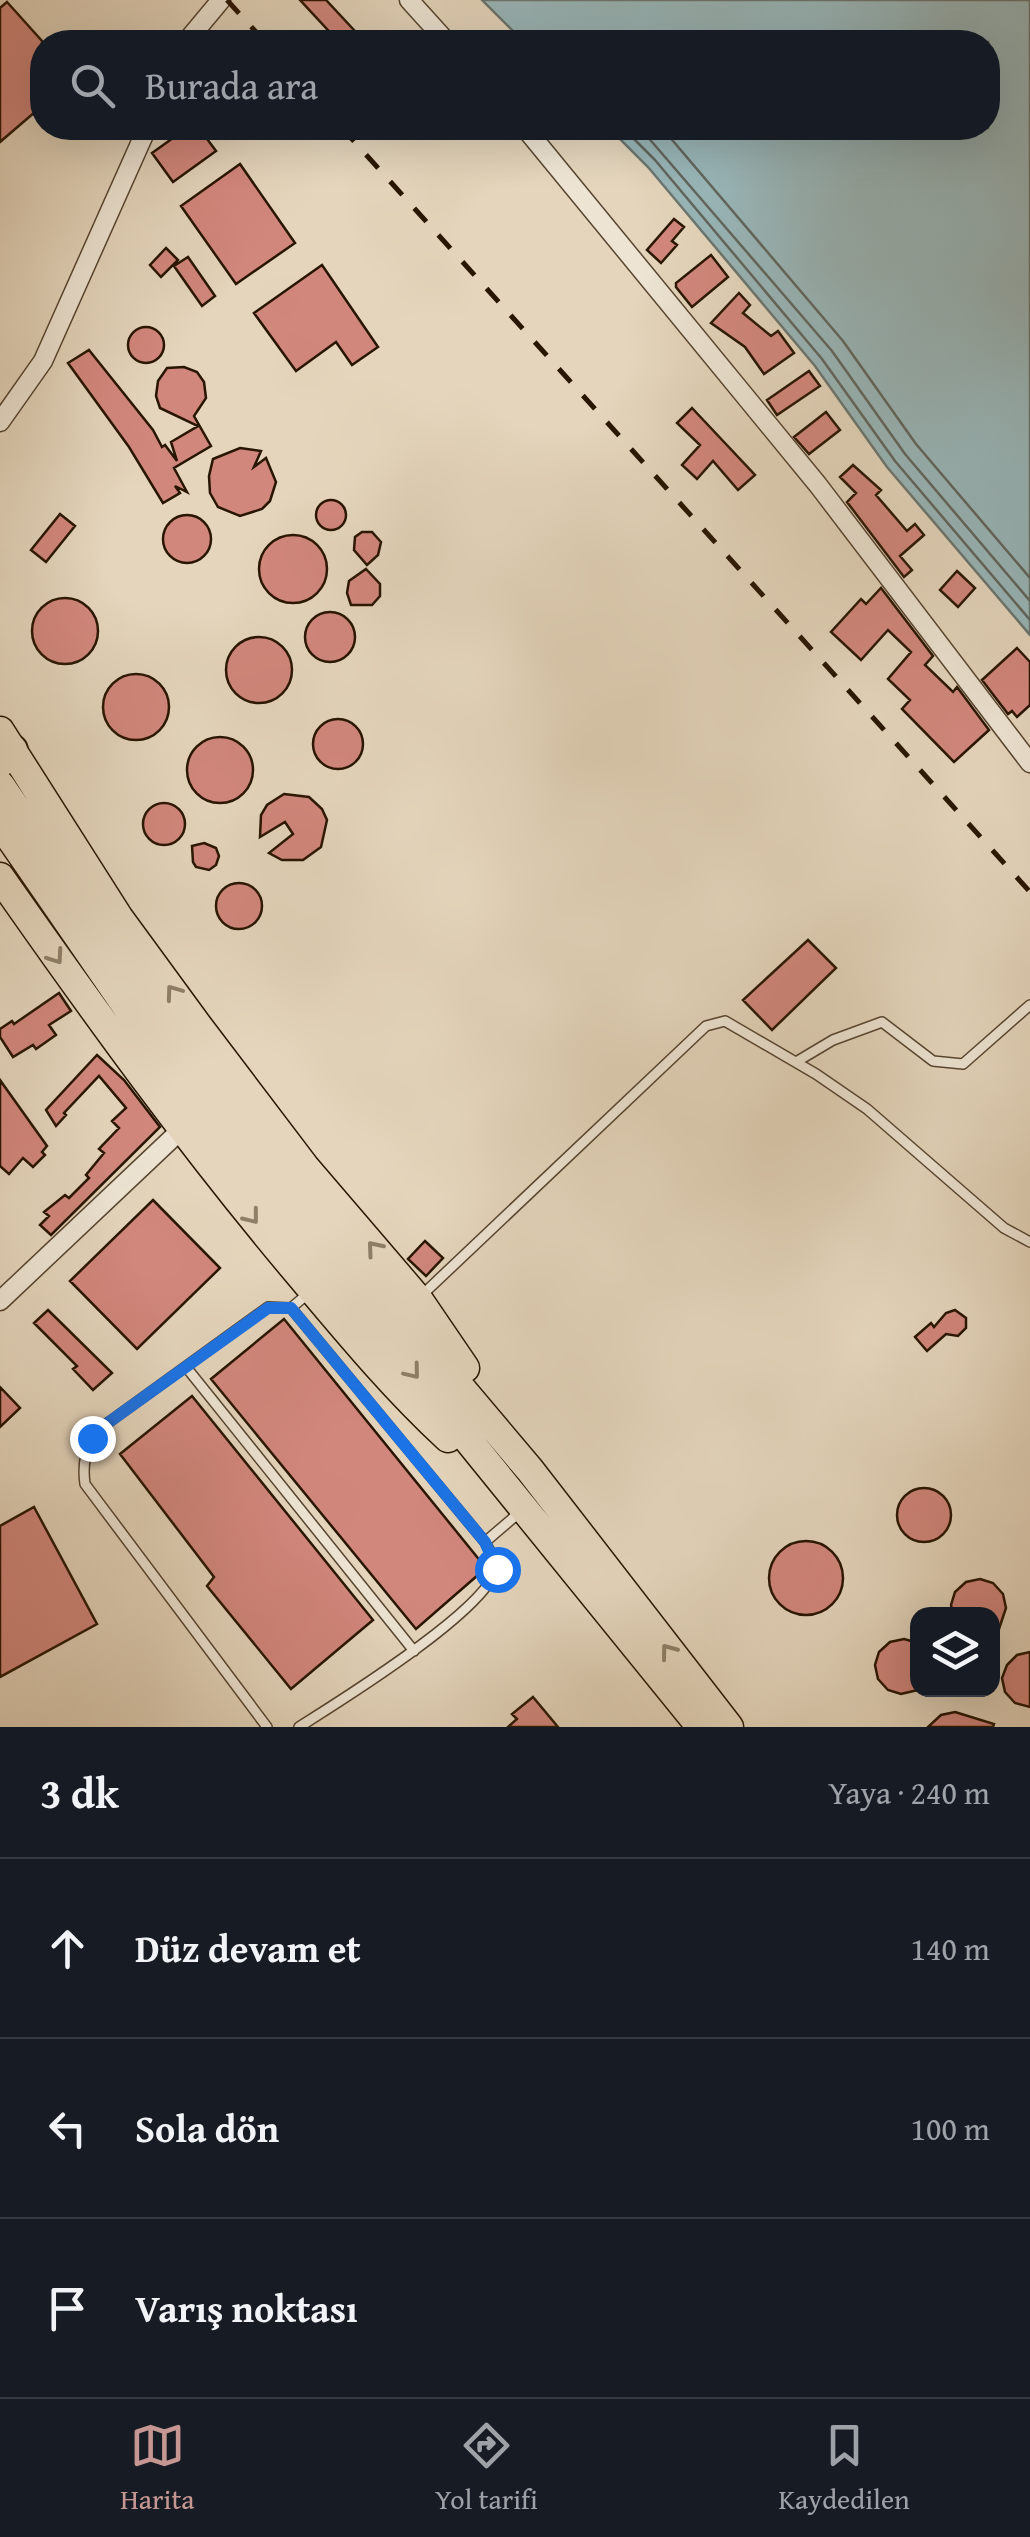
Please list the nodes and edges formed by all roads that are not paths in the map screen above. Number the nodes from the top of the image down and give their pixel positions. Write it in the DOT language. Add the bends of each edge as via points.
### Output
graph roads {
  1 [pos="220,0"];
  2 [pos="408,0"];
  3 [pos="196,30"];
  4 [pos="437,30"];
  5 [pos="142,140"];
  6 [pos="535,140"];
  7 [pos="0,422"];
  8 [pos="4,747"];
  9 [pos="1030,763"];
  10 [pos="0,786"];
  11 [pos="0,823"];
  12 [pos="0,878"];
  13 [pos="1030,1005"];
  14 [pos="796,1062"];
  15 [pos="182,1128"];
  16 [pos="250,1154"];
  17 [pos="1030,1242"];
  18 [pos="302,1299"];
  19 [pos="418,1299"];
  20 [pos="0,1301"];
  21 [pos="186,1367"];
  22 [pos="530,1470"];
  23 [pos="519,1506"];
  24 [pos="485,1542"];
  25 [pos="414,1651"];
  26 [pos="267,1727"];
  27 [pos="299,1727"];
  28 [pos="700,1727"];
  29 [pos="729,1727"];
  1 -- 3 [label="street"];
  2 -- 4 [label="street"];
  5 -- 7 [label="street" via="43,361"];
  6 -- 9 [label="street" via="818,485"];
  19 -- 8 [label="highway, one-way" via="198,1026"];
  10 -- 16 [label="highway"];
  11 -- 16 [label="highway" via="158,1052"];
  12 -- 15 [label="highway, one-way"];
  13 -- 14 [label="lane" via="962,1064 933,1061 882,1022"];
  14 -- 17 [label="lane" via="867,1109 1004,1228"];
  14 -- 19 [label="lane" via="725,1021 706,1026"];
  15 -- 18 [label="highway, one-way"];
  15 -- 20 [label="street"];
  16 -- 22 [label="highway"];
  16 -- 23 [label="highway, one-way"];
  18 -- 21 [label="lane" via="268,1308"];
  18 -- 23 [label="highway"];
  18 -- 24 [label="lane"];
  19 -- 22 [label="highway"];
  21 -- 25 [label="lane"];
  21 -- 26 [label="lane" via="98,1430 85,1454 85,1484"];
  29 -- 22 [label="highway, one-way"];
  23 -- 24 [label="lane"];
  23 -- 28 [label="highway"];
  24 -- 25 [label="lane" via="496,1564 492,1583"];
  25 -- 27 [label="lane"];
}
